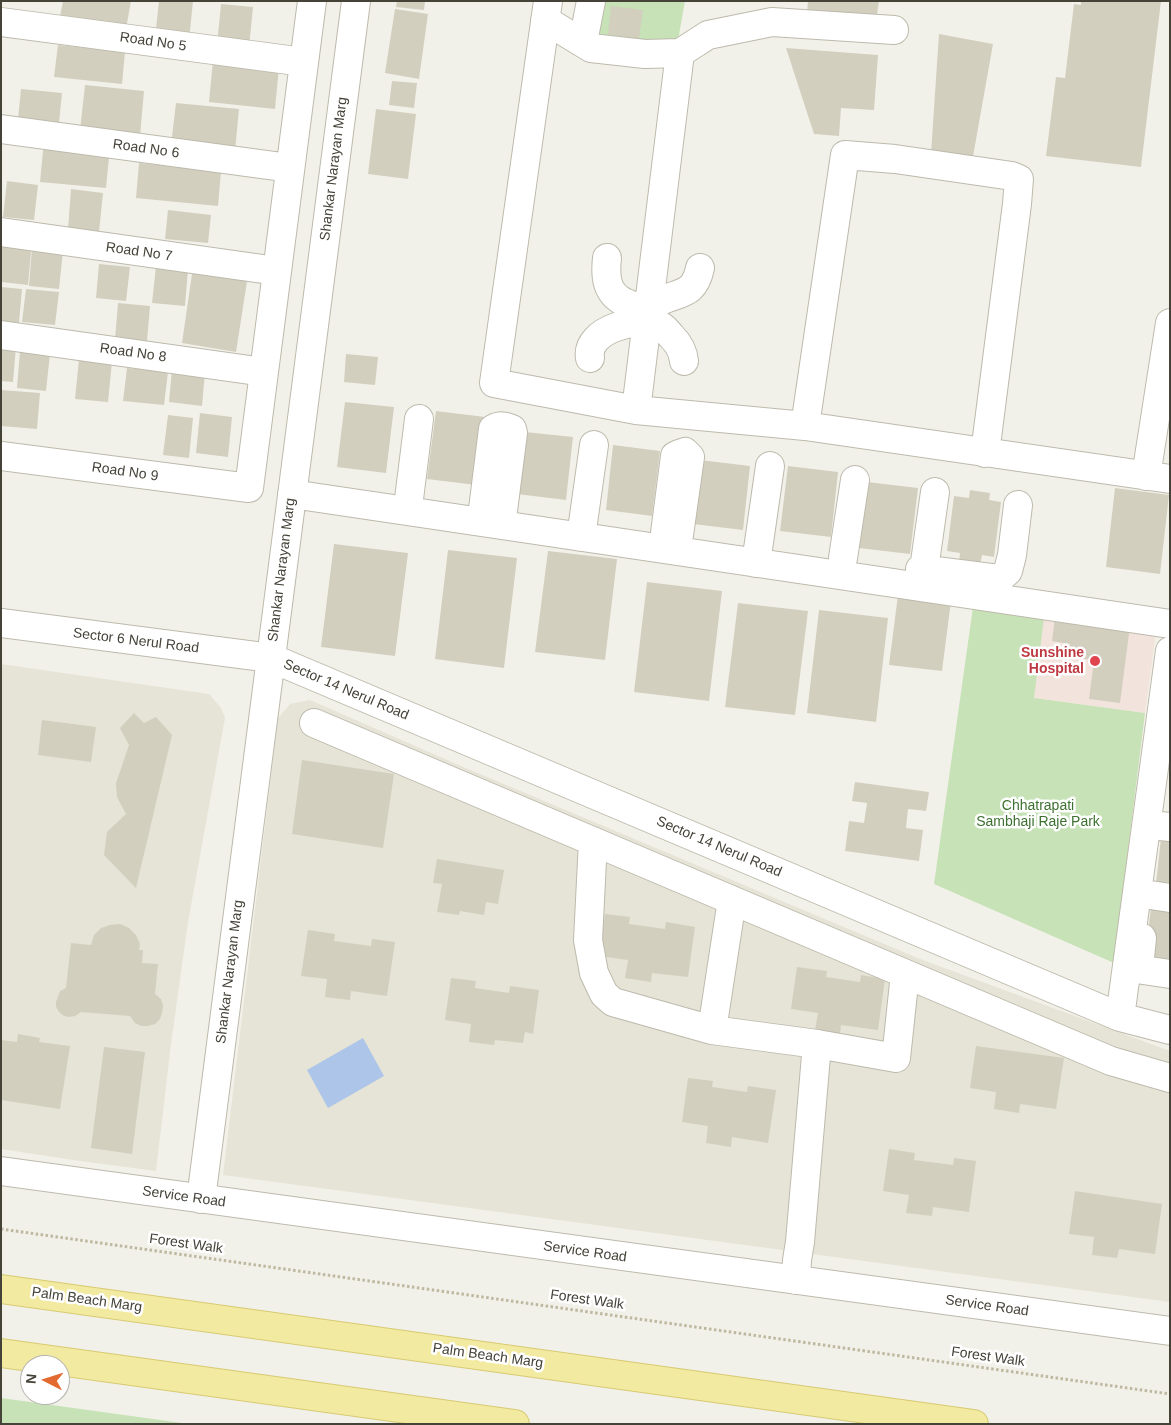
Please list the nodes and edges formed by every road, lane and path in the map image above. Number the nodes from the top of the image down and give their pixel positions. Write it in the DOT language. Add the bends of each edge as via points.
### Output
graph roads {
  1 [pos="4,1"];
  2 [pos="312,1"];
  3 [pos="356,1"];
  4 [pos="591,1"];
  5 [pos="547,10"];
  6 [pos="1,22"];
  7 [pos="894,30"];
  8 [pos="582,42"];
  9 [pos="680,52"];
  10 [pos="304,62"];
  11 [pos="1,129"];
  12 [pos="290,168"];
  13 [pos="1,232"];
  14 [pos="607,258"];
  15 [pos="700,268"];
  16 [pos="277,271"];
  17 [pos="648,314"];
  18 [pos="1170,323"];
  19 [pos="1,334"];
  20 [pos="590,358"];
  21 [pos="684,361"];
  22 [pos="264,372"];
  23 [pos="636,410"];
  24 [pos="419,419"];
  25 [pos="805,426"];
  26 [pos="594,445"];
  27 [pos="985,453"];
  28 [pos="1,456"];
  29 [pos="770,466"];
  30 [pos="1158,477"];
  31 [pos="855,480"];
  32 [pos="322,487"];
  33 [pos="935,492"];
  34 [pos="292,494"];
  35 [pos="409,498"];
  36 [pos="1018,505"];
  37 [pos="582,530"];
  38 [pos="757,555"];
  39 [pos="844,558"];
  40 [pos="924,569"];
  41 [pos="1,623"];
  42 [pos="1170,624"];
  43 [pos="1170,651"];
  44 [pos="271,658"];
  45 [pos="314,723"];
  46 [pos="1164,738"];
  47 [pos="566,783"];
  48 [pos="549,822"];
  49 [pos="593,841"];
  50 [pos="1152,895"];
  51 [pos="732,900"];
  52 [pos="904,974"];
  53 [pos="1170,974"];
  54 [pos="1120,1017"];
  55 [pos="712,1030"];
  56 [pos="1170,1030"];
  57 [pos="817,1044"];
  58 [pos="1170,1078"];
  59 [pos="1,1171"];
  60 [pos="200,1199"];
  61 [pos="1,1229"];
  62 [pos="796,1280"];
  63 [pos="1,1289"];
  64 [pos="1170,1331"];
  65 [pos="1,1353"];
  66 [pos="1170,1394"];
  67 [pos="515,1424"];
  68 [pos="974,1424"];
  1 -- 6 [label="street"];
  2 -- 10 [label="street"];
  3 -- 34 [label="street, Shankar Narayan Marg"];
  4 -- 8 [label="street"];
  5 -- 8 [label="street"];
  5 -- 23 [label="street" via="494,383"];
  6 -- 10 [label="street, Road No 5"];
  7 -- 9 [label="street" via="772,22 708,35"];
  8 -- 9 [label="street" via="591,48 646,54"];
  9 -- 17 [label="street"];
  10 -- 12 [label="street"];
  11 -- 12 [label="street, Road No 6"];
  12 -- 16 [label="street"];
  13 -- 16 [label="street, Road No 7"];
  14 -- 17 [label="street" via="606,272 616,298 640,307"];
  15 -- 17 [label="street" via="698,278 688,291"];
  16 -- 22 [label="street"];
  17 -- 20 [label="street" via="601,334 589,351"];
  17 -- 21 [label="street" via="676,342"];
  17 -- 23 [label="street"];
  18 -- 30 [label="street"];
  19 -- 22 [label="street, Road No 8"];
  22 -- 28 [label="street, Road No 9" via="249,488"];
  23 -- 25 [label="street"];
  24 -- 35 [label="street"];
  25 -- 27 [label="street"];
  25 -- 27 [label="street" via="845,155 1012,176 1019,179 1018,204"];
  26 -- 37 [label="street"];
  27 -- 30 [label="street"];
  29 -- 38 [label="street"];
  31 -- 39 [label="street"];
  32 -- 35 [label="street"];
  33 -- 40 [label="street"];
  34 -- 37 [label="street"];
  34 -- 44 [label="street, Shankar Narayan Marg"];
  35 -- 37 [label="street" via="493,510"];
  36 -- 40 [label="street" via="1008,571 999,579"];
  37 -- 38 [label="street"];
  37 -- 38 [label="street" via="672,534"];
  38 -- 39 [label="street"];
  38 -- 42 [label="street"];
  39 -- 40 [label="street"];
  41 -- 44 [label="street, Sector 6 Nerul Road"];
  43 -- 46 [label="street"];
  44 -- 47 [label="street, Sector 14 Nerul Road"];
  44 -- 60 [label="street, Shankar Narayan Marg"];
  45 -- 48 [label="street"];
  46 -- 50 [label="street"];
  47 -- 48 [label="street"];
  47 -- 54 [label="street, Sector 14 Nerul Road"];
  48 -- 49 [label="street"];
  49 -- 51 [label="street"];
  49 -- 55 [label="street" via="588,940 594,973 604,994 613,1002"];
  50 -- 53 [label="street" via="1140,967"];
  50 -- 54 [label="street"];
  51 -- 52 [label="street"];
  51 -- 55 [label="street"];
  52 -- 57 [label="street" via="896,1058"];
  52 -- 58 [label="street" via="1111,1061"];
  54 -- 56 [label="street, Sector 14 Nerul Road"];
  55 -- 57 [label="street"];
  57 -- 62 [label="street"];
  59 -- 60 [label="street, Service Road"];
  60 -- 62 [label="street, Service Road"];
  61 -- 66 [label="path, Forest Walk"];
  62 -- 64 [label="street, Service Road"];
  63 -- 68 [label="main road, Palm Beach Marg"];
  65 -- 67 [label="main road"];
}
